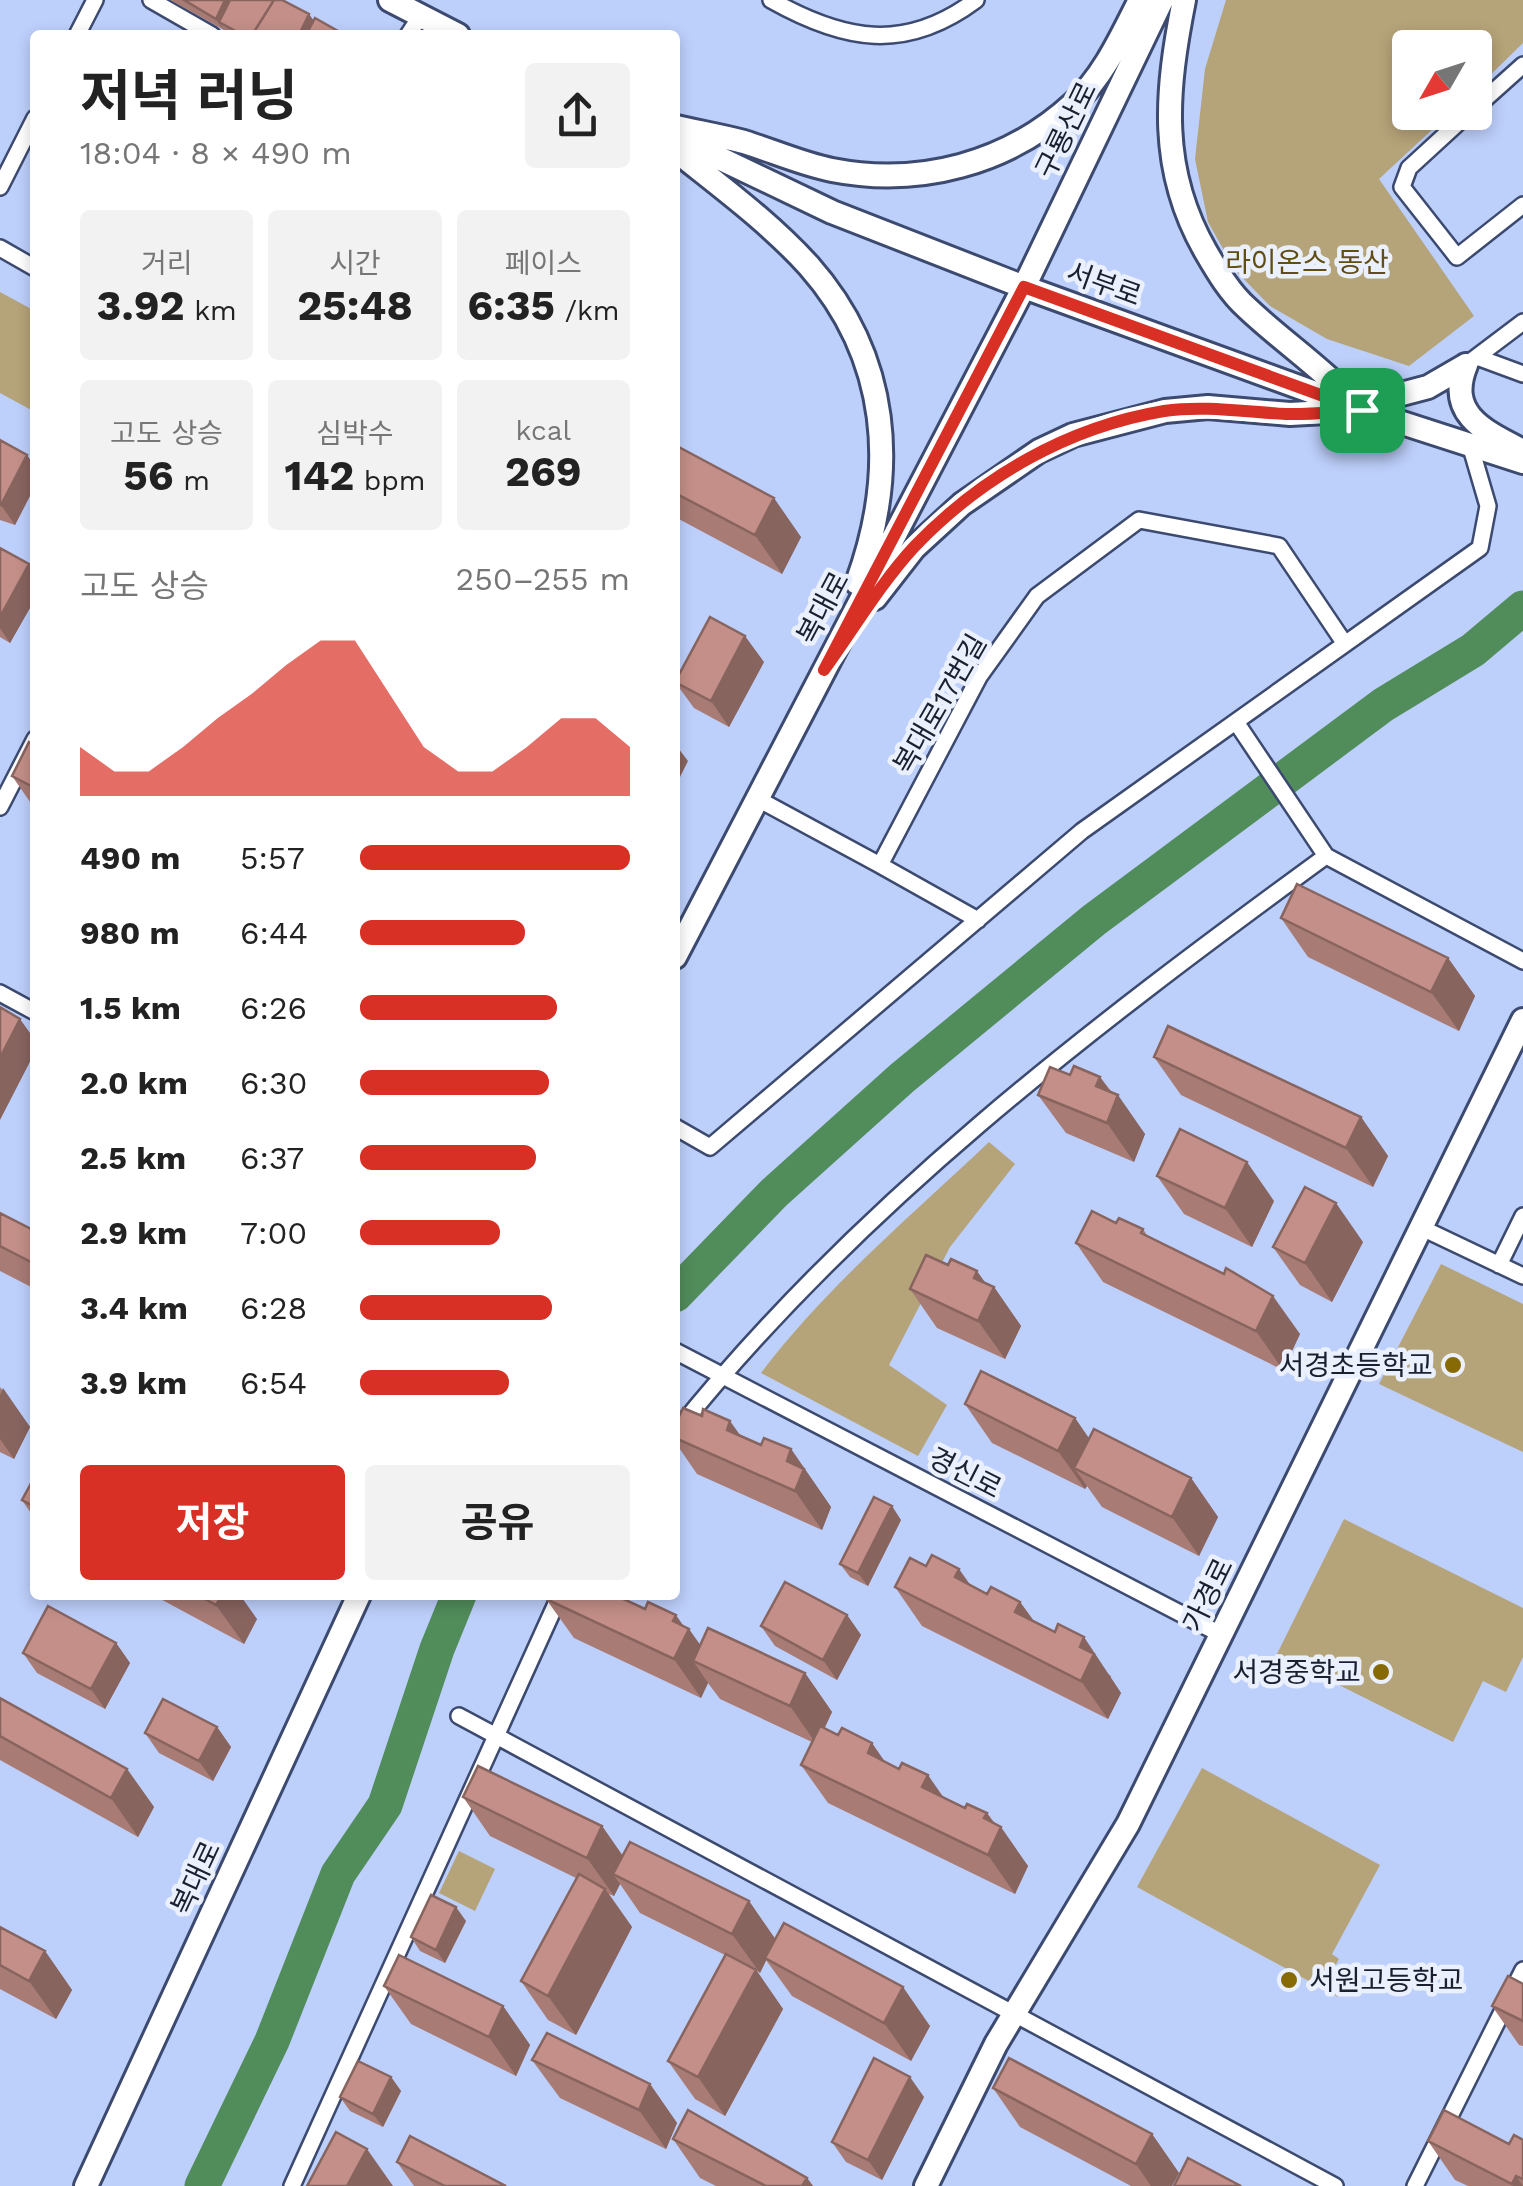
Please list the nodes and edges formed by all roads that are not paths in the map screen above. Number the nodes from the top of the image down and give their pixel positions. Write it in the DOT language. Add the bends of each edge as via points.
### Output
graph roads {
  1 [pos="95,0"];
  2 [pos="151,0"];
  3 [pos="390,0"];
  4 [pos="771,0"];
  5 [pos="976,0"];
  6 [pos="1140,0"];
  7 [pos="1162,0"];
  8 [pos="1184,0"];
  9 [pos="419,17"];
  10 [pos="80,30"];
  11 [pos="198,30"];
  12 [pos="447,30"];
  13 [pos="1523,64"];
  14 [pos="1492,92"];
  15 [pos="30,128"];
  16 [pos="680,128"];
  17 [pos="1450,130"];
  18 [pos="680,139"];
  19 [pos="680,154"];
  20 [pos="0,187"];
  21 [pos="1523,205"];
  22 [pos="0,248"];
  23 [pos="30,265"];
  24 [pos="1024,287"];
  25 [pos="1523,322"];
  26 [pos="1472,361"];
  27 [pos="1523,374"];
  28 [pos="1362,410"];
  29 [pos="1471,448"];
  30 [pos="1523,451"];
  31 [pos="1523,462"];
  32 [pos="1345,644"];
  33 [pos="824,670"];
  34 [pos="1236,722"];
  35 [pos="30,749"];
  36 [pos="758,799"];
  37 [pos="0,808"];
  38 [pos="1326,856"];
  39 [pos="880,865"];
  40 [pos="978,920"];
  41 [pos="680,947"];
  42 [pos="1523,961"];
  43 [pos="0,993"];
  44 [pos="30,1009"];
  45 [pos="1523,1020"];
  46 [pos="680,1130"];
  47 [pos="1523,1216"];
  48 [pos="1422,1228"];
  49 [pos="1499,1264"];
  50 [pos="1523,1276"];
  51 [pos="680,1353"];
  52 [pos="722,1375"];
  53 [pos="680,1427"];
  54 [pos="358,1600"];
  55 [pos="558,1600"];
  56 [pos="1222,1635"];
  57 [pos="459,1716"];
  58 [pos="497,1736"];
  59 [pos="1523,1970"];
  60 [pos="1015,2014"];
  61 [pos="86,2186"];
  62 [pos="292,2186"];
  63 [pos="926,2186"];
  64 [pos="1335,2186"];
  65 [pos="1415,2186"];
  1 -- 10 [label="street"];
  2 -- 11 [label="street"];
  3 -- 9 [label="main road"];
  4 -- 5 [label="street" via="827,28 874,36 919,31"];
  6 -- 16 [label="main road" via="1076,102 1008,148 969,165 875,176"];
  7 -- 24 [label="main road, 구룡산로"];
  8 -- 28 [label="main road" via="1171,65 1171,159 1197,236 1243,305"];
  9 -- 12 [label="main road"];
  13 -- 14 [label="street"];
  15 -- 20 [label="street"];
  17 -- 21 [label="street" via="1409,168 1402,187 1457,257"];
  18 -- 24 [label="main road, 서부로" via="832,212"];
  19 -- 33 [label="main road" via="807,264 870,368 882,488 872,540"];
  22 -- 23 [label="street"];
  24 -- 28 [label="main road, 서부로"];
  24 -- 33 [label="main road, 복대로"];
  25 -- 26 [label="street"];
  26 -- 27 [label="street"];
  26 -- 28 [label="main road" via="1428,388"];
  26 -- 30 [label="main road" via="1458,384 1459,399 1493,435"];
  28 -- 29 [label="main road, 서부로"];
  28 -- 33 [label="main road" via="1165,411 1056,443 962,504 914,548"];
  29 -- 31 [label="main road, 서부로"];
  29 -- 32 [label="street" via="1488,506 1480,548"];
  32 -- 34 [label="street"];
  32 -- 39 [label="street, 복대로17번길" via="1280,546 1139,520 1037,596 979,676"];
  33 -- 36 [label="main road, 복대로"];
  34 -- 38 [label="street"];
  34 -- 40 [label="street" via="1082,831"];
  35 -- 37 [label="street"];
  36 -- 39 [label="street"];
  36 -- 41 [label="main road, 복대로"];
  38 -- 42 [label="street"];
  38 -- 52 [label="street" via="953,1147 859,1232"];
  39 -- 40 [label="street"];
  40 -- 46 [label="street" via="710,1147"];
  43 -- 44 [label="street"];
  45 -- 48 [label="main road, 가경로"];
  47 -- 49 [label="street"];
  48 -- 49 [label="street"];
  48 -- 56 [label="main road, 가경로"];
  49 -- 50 [label="street"];
  51 -- 52 [label="street, 경신로"];
  52 -- 53 [label="street"];
  52 -- 56 [label="street, 경신로"];
  54 -- 61 [label="main road, 복대로"];
  55 -- 58 [label="street"];
  56 -- 60 [label="main road, 가경로" via="1128,1824"];
  57 -- 58 [label="street"];
  58 -- 60 [label="street"];
  58 -- 62 [label="street"];
  59 -- 65 [label="street"];
  60 -- 63 [label="main road, 가경로"];
  60 -- 64 [label="street"];
}
